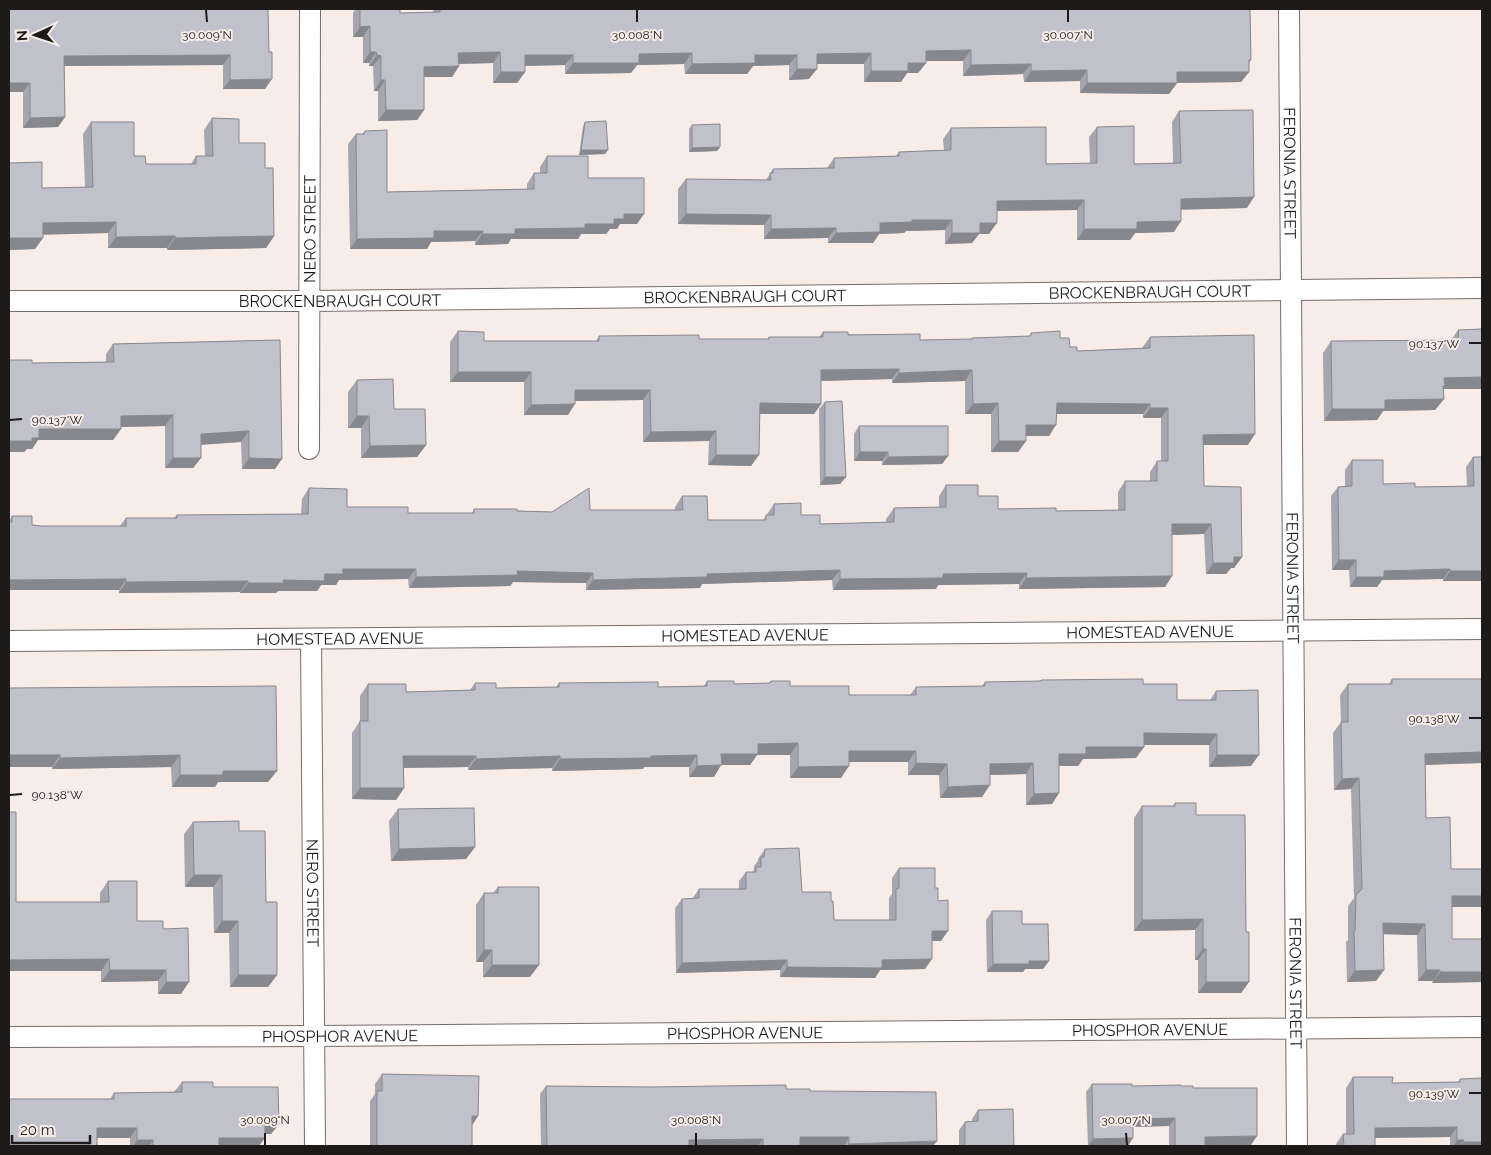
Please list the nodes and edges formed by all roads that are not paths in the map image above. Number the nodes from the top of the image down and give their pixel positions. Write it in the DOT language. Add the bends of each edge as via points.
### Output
graph roads {
  1 [pos="310,9"];
  2 [pos="1289,9"];
  3 [pos="1482,288"];
  4 [pos="1291,290"];
  5 [pos="9,301"];
  6 [pos="310,301"];
  7 [pos="309,449"];
  8 [pos="1482,629"];
  9 [pos="1294,630"];
  10 [pos="311,639"];
  11 [pos="9,641"];
  12 [pos="1482,1027"];
  13 [pos="1296,1028"];
  14 [pos="315,1036"];
  15 [pos="9,1037"];
  16 [pos="315,1146"];
  17 [pos="1297,1146"];
  1 -- 6 [label="street, NERO STREET"];
  2 -- 4 [label="street, FERONIA STREET"];
  3 -- 4 [label="street, BROCKENBRAUGH COURT"];
  4 -- 6 [label="street, BROCKENBRAUGH COURT"];
  4 -- 9 [label="street, FERONIA STREET"];
  5 -- 6 [label="street, BROCKENBRAUGH COURT"];
  6 -- 7 [label="street, NERO STREET"];
  8 -- 9 [label="street, HOMESTEAD AVENUE"];
  9 -- 10 [label="street, HOMESTEAD AVENUE"];
  9 -- 13 [label="street, FERONIA STREET"];
  10 -- 11 [label="street, HOMESTEAD AVENUE"];
  10 -- 14 [label="street, NERO STREET"];
  12 -- 13 [label="street, PHOSPHOR AVENUE"];
  13 -- 14 [label="street, PHOSPHOR AVENUE"];
  13 -- 17 [label="street, FERONIA STREET"];
  14 -- 15 [label="street, PHOSPHOR AVENUE"];
  14 -- 16 [label="street, NERO STREET"];
}
